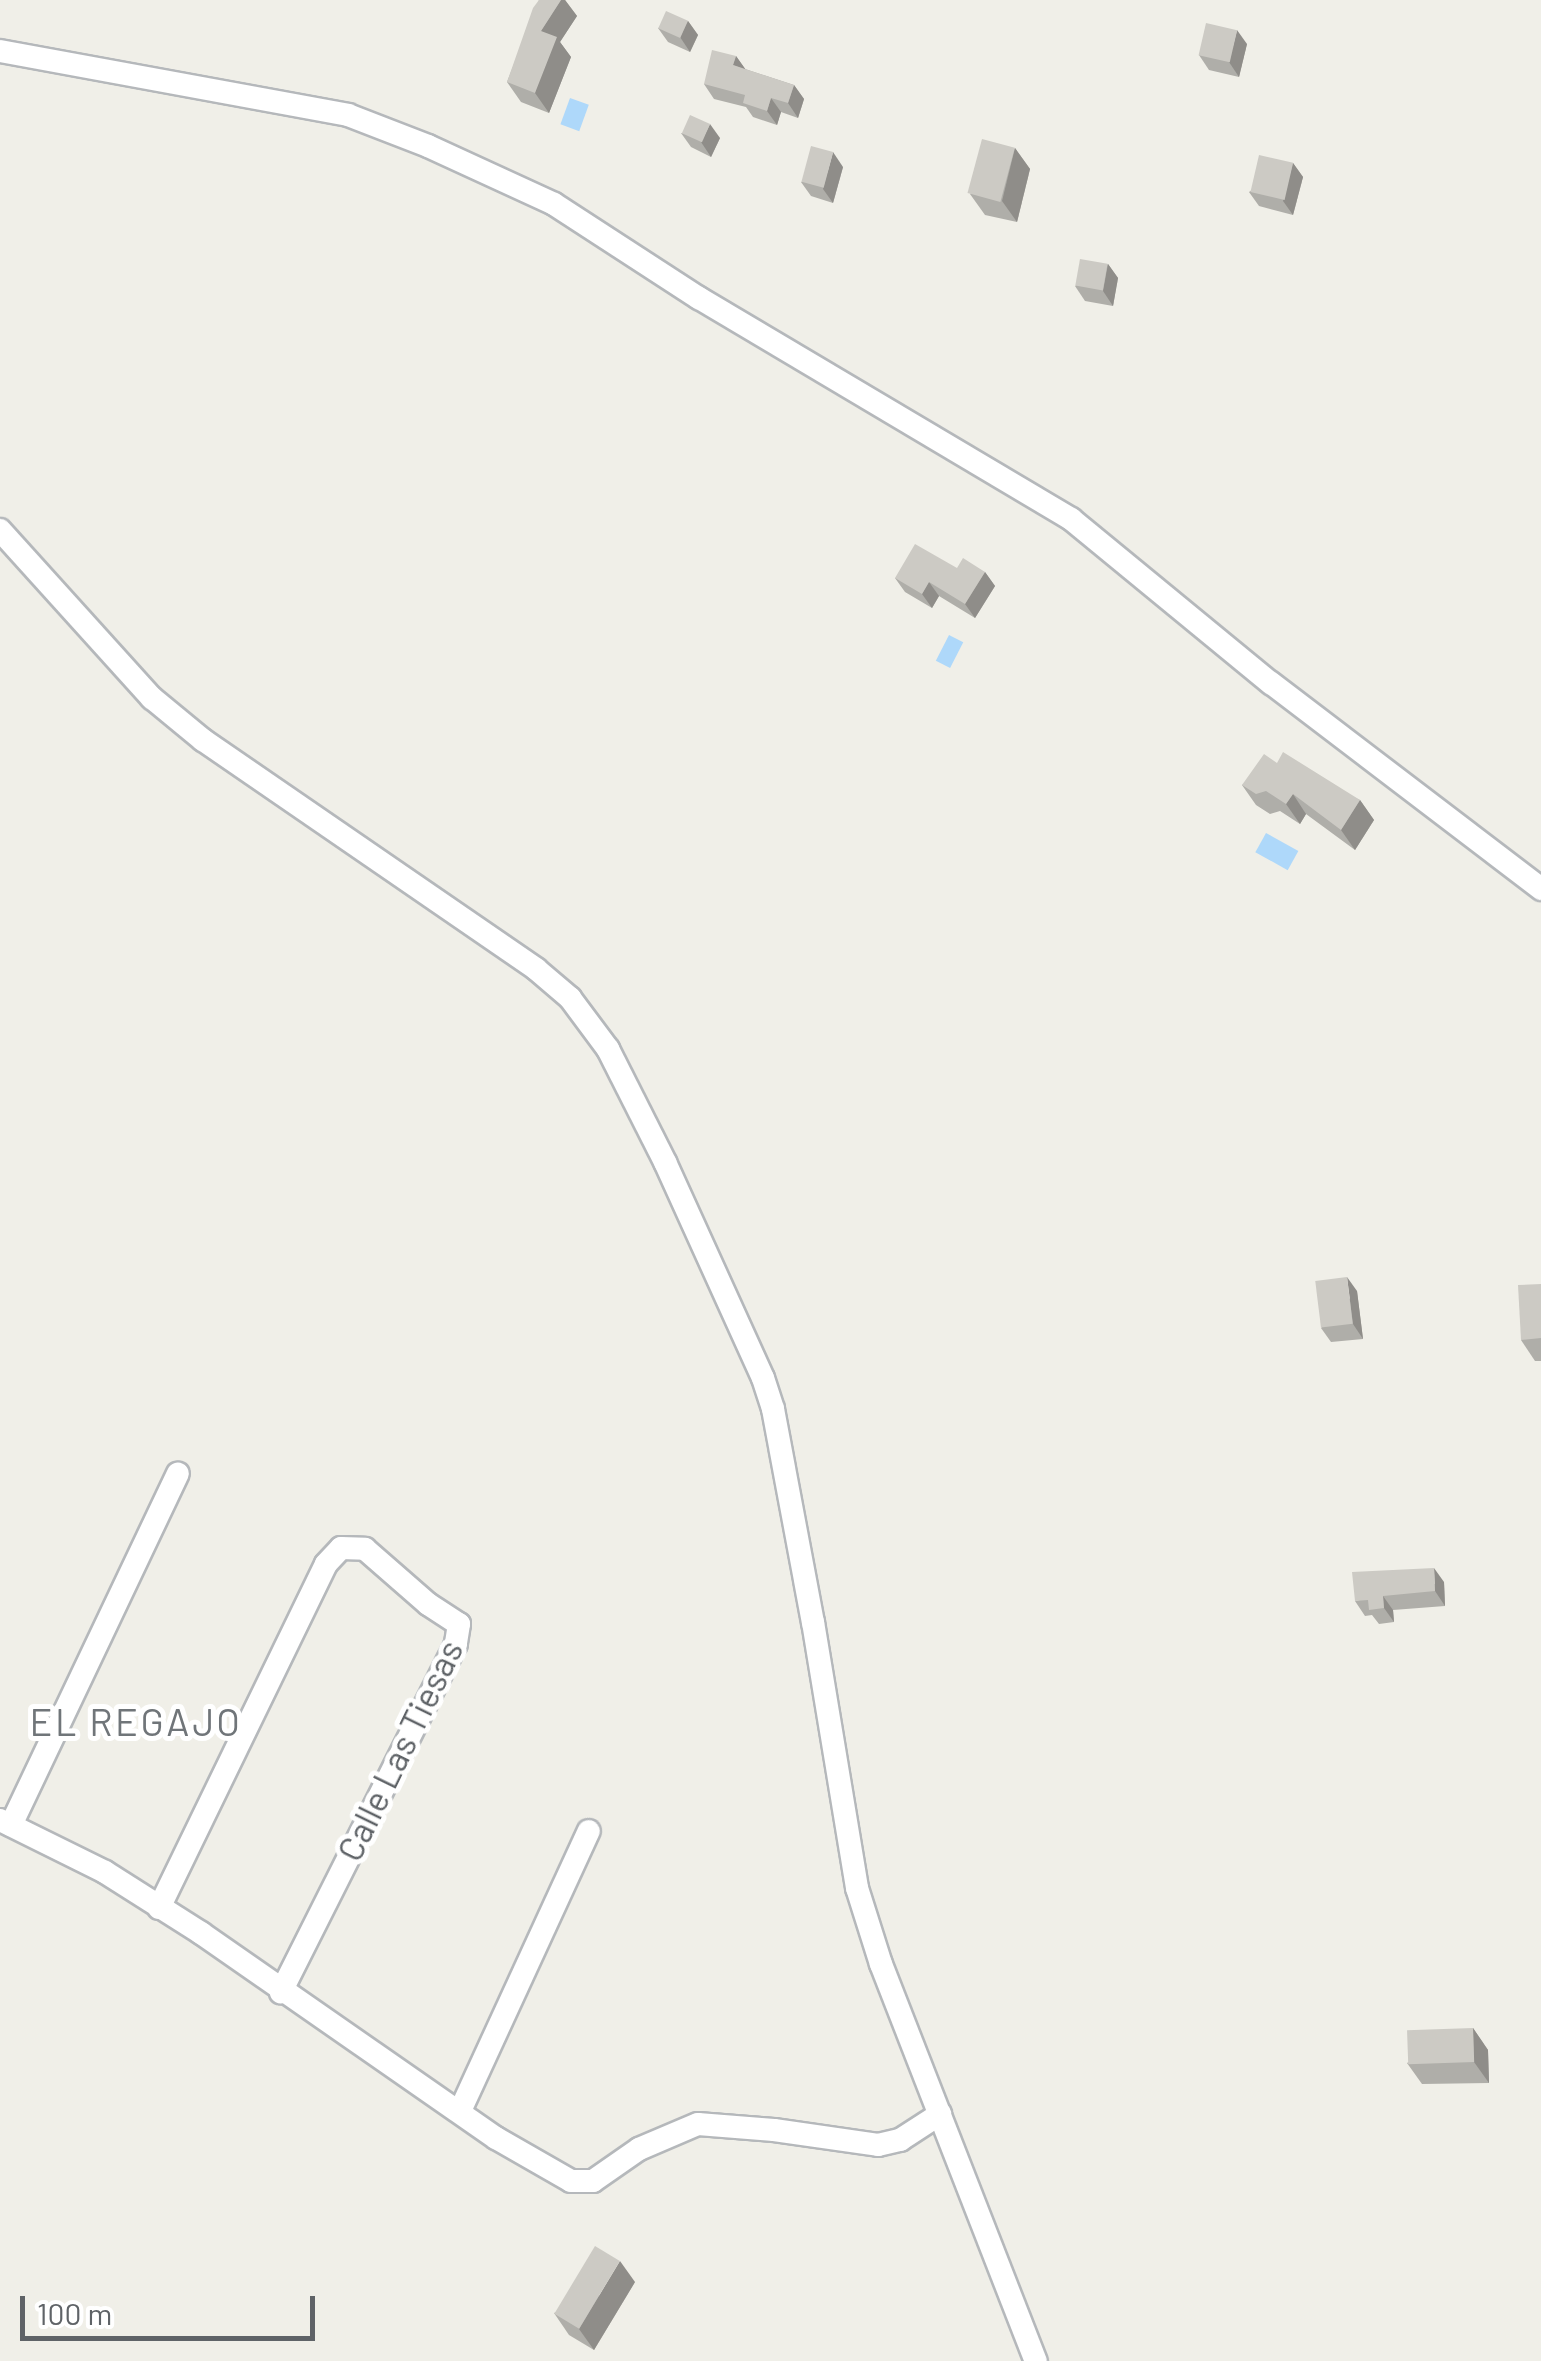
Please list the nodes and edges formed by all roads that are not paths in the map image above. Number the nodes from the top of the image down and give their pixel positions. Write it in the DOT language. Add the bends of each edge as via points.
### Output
graph roads {
  1 [pos="0,51"];
  2 [pos="0,530"];
  3 [pos="1541,889"];
  4 [pos="178,1474"];
  5 [pos="6,1822"];
  6 [pos="589,1831"];
  7 [pos="159,1908"];
  8 [pos="281,1992"];
  9 [pos="460,2112"];
  10 [pos="940,2114"];
  11 [pos="1036,2361"];
  1 -- 3 [label="street" via="348,116 554,204 698,298 1070,519"];
  2 -- 10 [label="street" via="124,670 185,725 536,970 570,998 608,1050 665,1162 773,1409 856,1888"];
  4 -- 5 [label="street"];
  5 -- 7 [label="street"];
  6 -- 9 [label="street"];
  7 -- 8 [label="street"];
  7 -- 8 [label="street, Calle Las Tiesas" via="326,1564 341,1548 365,1549 459,1624 456,1644"];
  8 -- 9 [label="street"];
  9 -- 10 [label="street" via="552,2171 593,2181 639,2149 698,2124 878,2145 900,2140"];
  10 -- 11 [label="street"];
}
